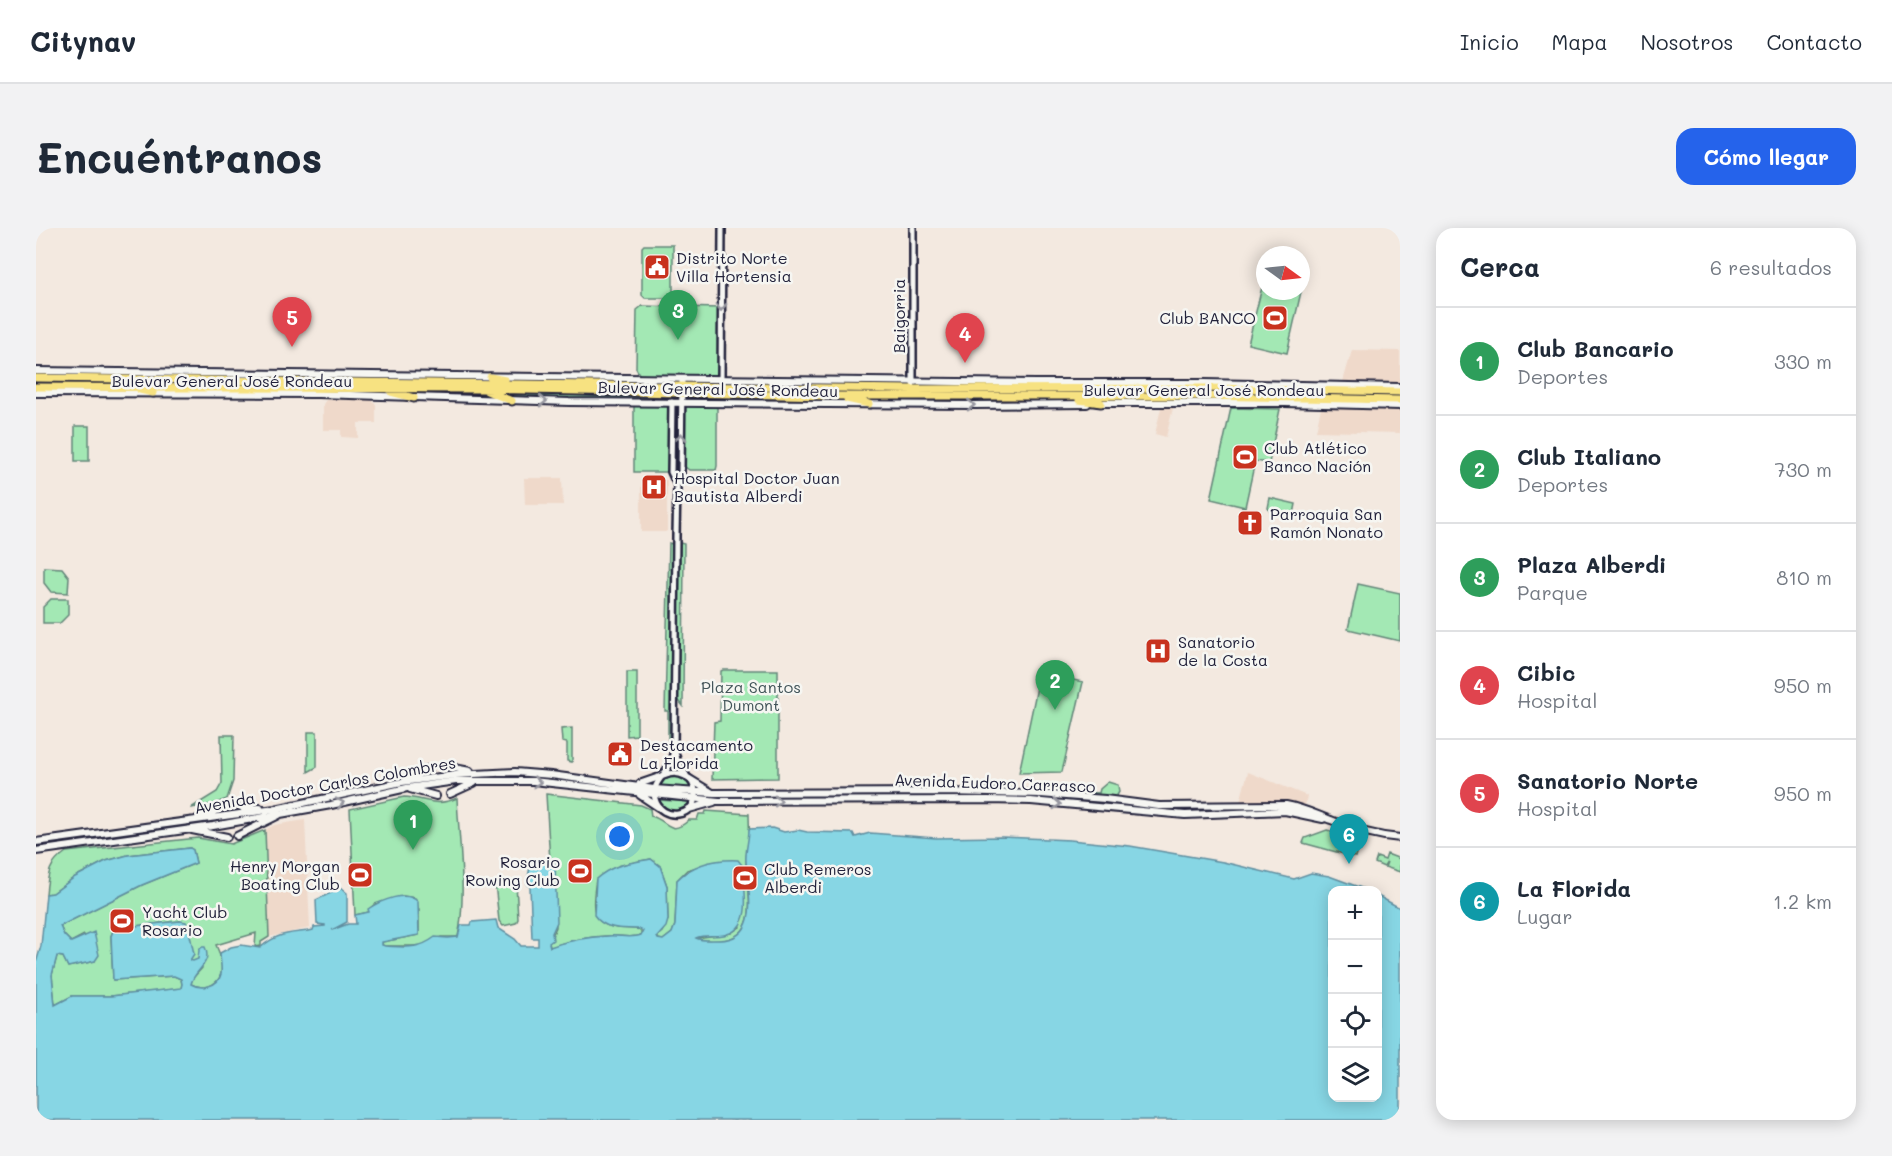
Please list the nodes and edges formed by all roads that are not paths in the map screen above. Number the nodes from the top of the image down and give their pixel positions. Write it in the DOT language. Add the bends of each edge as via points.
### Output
graph roads {
  1 [pos="722,228"];
  2 [pos="913,228"];
  3 [pos="36,372"];
  4 [pos="297,375"];
  5 [pos="490,377"];
  6 [pos="36,378"];
  7 [pos="56,378"];
  8 [pos="774,380"];
  9 [pos="316,381"];
  10 [pos="986,382"];
  11 [pos="1190,383"];
  12 [pos="519,384"];
  13 [pos="913,385"];
  14 [pos="682,386"];
  15 [pos="721,386"];
  16 [pos="797,386"];
  17 [pos="36,387"];
  18 [pos="126,387"];
  19 [pos="996,388"];
  20 [pos="1207,388"];
  21 [pos="377,389"];
  22 [pos="481,389"];
  23 [pos="36,393"];
  24 [pos="153,393"];
  25 [pos="833,396"];
  26 [pos="1059,396"];
  27 [pos="1308,397"];
  28 [pos="1397,397"];
  29 [pos="414,398"];
  30 [pos="912,400"];
  31 [pos="512,401"];
  32 [pos="672,402"];
  33 [pos="681,402"];
  34 [pos="720,403"];
  35 [pos="869,404"];
  36 [pos="1101,404"];
  37 [pos="1334,404"];
  38 [pos="677,485"];
  39 [pos="674,748"];
  40 [pos="449,767"];
  41 [pos="428,769"];
  42 [pos="479,777"];
  43 [pos="663,777"];
  44 [pos="688,777"];
  45 [pos="402,782"];
  46 [pos="632,785"];
  47 [pos="407,788"];
  48 [pos="654,792"];
  49 [pos="637,793"];
  50 [pos="714,793"];
  51 [pos="450,794"];
  52 [pos="436,796"];
  53 [pos="695,796"];
  54 [pos="719,801"];
  55 [pos="658,807"];
  56 [pos="243,808"];
  57 [pos="276,809"];
  58 [pos="689,809"];
  59 [pos="215,811"];
  60 [pos="282,813"];
  61 [pos="1331,821"];
  62 [pos="190,822"];
  63 [pos="185,829"];
  64 [pos="237,836"];
  65 [pos="227,837"];
  66 [pos="1398,838"];
  67 [pos="36,842"];
  68 [pos="36,851"];
  1 -- 15 [label="street, one-way"];
  2 -- 13 [label="street, Baigorria"];
  3 -- 4 [label="main road, Bulevar General José Rondeau"];
  3 -- 7 [label="main road"];
  4 -- 5 [label="main road, Bulevar General José Rondeau"];
  4 -- 9 [label="main road"];
  5 -- 12 [label="main road"];
  5 -- 14 [label="main road, Bulevar General José Rondeau"];
  6 -- 7 [label="main road, Bulevar General José Rondeau"];
  7 -- 9 [label="main road, Bulevar General José Rondeau"];
  8 -- 13 [label="main road, Bulevar General José Rondeau"];
  8 -- 15 [label="main road, Bulevar General José Rondeau"];
  8 -- 16 [label="main road"];
  9 -- 12 [label="main road, Bulevar General José Rondeau"];
  10 -- 11 [label="main road, Bulevar General José Rondeau"];
  10 -- 13 [label="main road, Bulevar General José Rondeau"];
  10 -- 19 [label="main road"];
  11 -- 20 [label="main road"];
  11 -- 28 [label="main road, Bulevar General José Rondeau"];
  12 -- 14 [label="main road, Bulevar General José Rondeau"];
  13 -- 16 [label="main road, Bulevar General José Rondeau"];
  13 -- 19 [label="main road, Bulevar General José Rondeau"];
  13 -- 30 [label="street, Baigorria"];
  14 -- 15 [label="main road, Bulevar General José Rondeau"];
  14 -- 22 [label="main road, Bulevar General José Rondeau"];
  14 -- 33 [label="street"];
  15 -- 16 [label="main road, Bulevar General José Rondeau"];
  15 -- 25 [label="main road, Bulevar General José Rondeau"];
  15 -- 34 [label="street"];
  17 -- 18 [label="main road, Bulevar General José Rondeau"];
  18 -- 21 [label="main road, Bulevar General José Rondeau"];
  18 -- 24 [label="main road"];
  19 -- 20 [label="main road, Bulevar General José Rondeau"];
  20 -- 28 [label="main road, Bulevar General José Rondeau"];
  21 -- 22 [label="main road, Bulevar General José Rondeau"];
  21 -- 29 [label="main road"];
  22 -- 31 [label="main road"];
  23 -- 24 [label="main road, Bulevar General José Rondeau"];
  24 -- 29 [label="main road, Bulevar General José Rondeau"];
  25 -- 30 [label="main road, Bulevar General José Rondeau"];
  25 -- 35 [label="main road"];
  26 -- 27 [label="main road, Bulevar General José Rondeau"];
  26 -- 30 [label="main road, Bulevar General José Rondeau"];
  26 -- 36 [label="main road"];
  27 -- 28 [label="main road, Bulevar General José Rondeau"];
  27 -- 37 [label="main road"];
  28 -- 37 [label="main road, Bulevar General José Rondeau"];
  29 -- 31 [label="main road, Bulevar General José Rondeau"];
  30 -- 35 [label="main road, Bulevar General José Rondeau"];
  30 -- 36 [label="main road, Bulevar General José Rondeau, one-way"];
  31 -- 32 [label="main road, Bulevar General José Rondeau, one-way"];
  32 -- 33 [label="main road, Bulevar General José Rondeau"];
  32 -- 38 [label="street" via="671,472"];
  33 -- 34 [label="main road, Bulevar General José Rondeau"];
  38 -- 33 [label="street, one-way" via="681,472"];
  34 -- 35 [label="main road, Bulevar General José Rondeau"];
  36 -- 37 [label="main road, Bulevar General José Rondeau"];
  38 -- 39 [label="street"];
  39 -- 43 [label="street"];
  39 -- 44 [label="street"];
  40 -- 42 [label="main road"];
  41 -- 45 [label="main road"];
  42 -- 45 [label="main road, Avenida Doctor Carlos Colombres" via="455,775"];
  42 -- 46 [label="main road, Avenida Doctor Carlos Colombres" via="533,773"];
  42 -- 47 [label="main road, Avenida Doctor Carlos Colombres"];
  42 -- 49 [label="main road, Avenida Doctor Carlos Colombres, one-way"];
  42 -- 51 [label="main road"];
  43 -- 44 [label="street" via="679,773"];
  43 -- 46 [label="main road"];
  43 -- 48 [label="street"];
  44 -- 50 [label="main road"];
  44 -- 53 [label="street"];
  45 -- 57 [label="main road, Avenida Doctor Carlos Colombres"];
  46 -- 48 [label="main road, Avenida Doctor Carlos Colombres"];
  47 -- 52 [label="main road"];
  60 -- 47 [label="main road, Avenida Doctor Carlos Colombres, one-way"];
  48 -- 49 [label="main road, Avenida Doctor Carlos Colombres"];
  48 -- 53 [label="main road, Avenida Eudoro Carrasco"];
  48 -- 55 [label="street"];
  49 -- 55 [label="main road"];
  50 -- 53 [label="main road, Avenida Eudoro Carrasco"];
  50 -- 61 [label="main road, Avenida Eudoro Carrasco" via="1040,794 1159,806 1286,805"];
  53 -- 54 [label="main road, Avenida Eudoro Carrasco"];
  53 -- 58 [label="street"];
  54 -- 58 [label="main road"];
  54 -- 61 [label="main road, Avenida Eudoro Carrasco, one-way" via="1030,801 1185,814 1285,811"];
  55 -- 58 [label="street" via="673,815"];
  56 -- 57 [label="main road"];
  57 -- 62 [label="main road, Avenida Doctor Carlos Colombres"];
  59 -- 62 [label="main road"];
  60 -- 63 [label="main road, Avenida Doctor Carlos Colombres"];
  60 -- 64 [label="main road"];
  61 -- 66 [label="main road, Avenida Eudoro Carrasco"];
  62 -- 67 [label="main road, Avenida Doctor Carlos Colombres"];
  63 -- 65 [label="main road"];
  63 -- 68 [label="main road, Avenida Doctor Carlos Colombres"];
}
